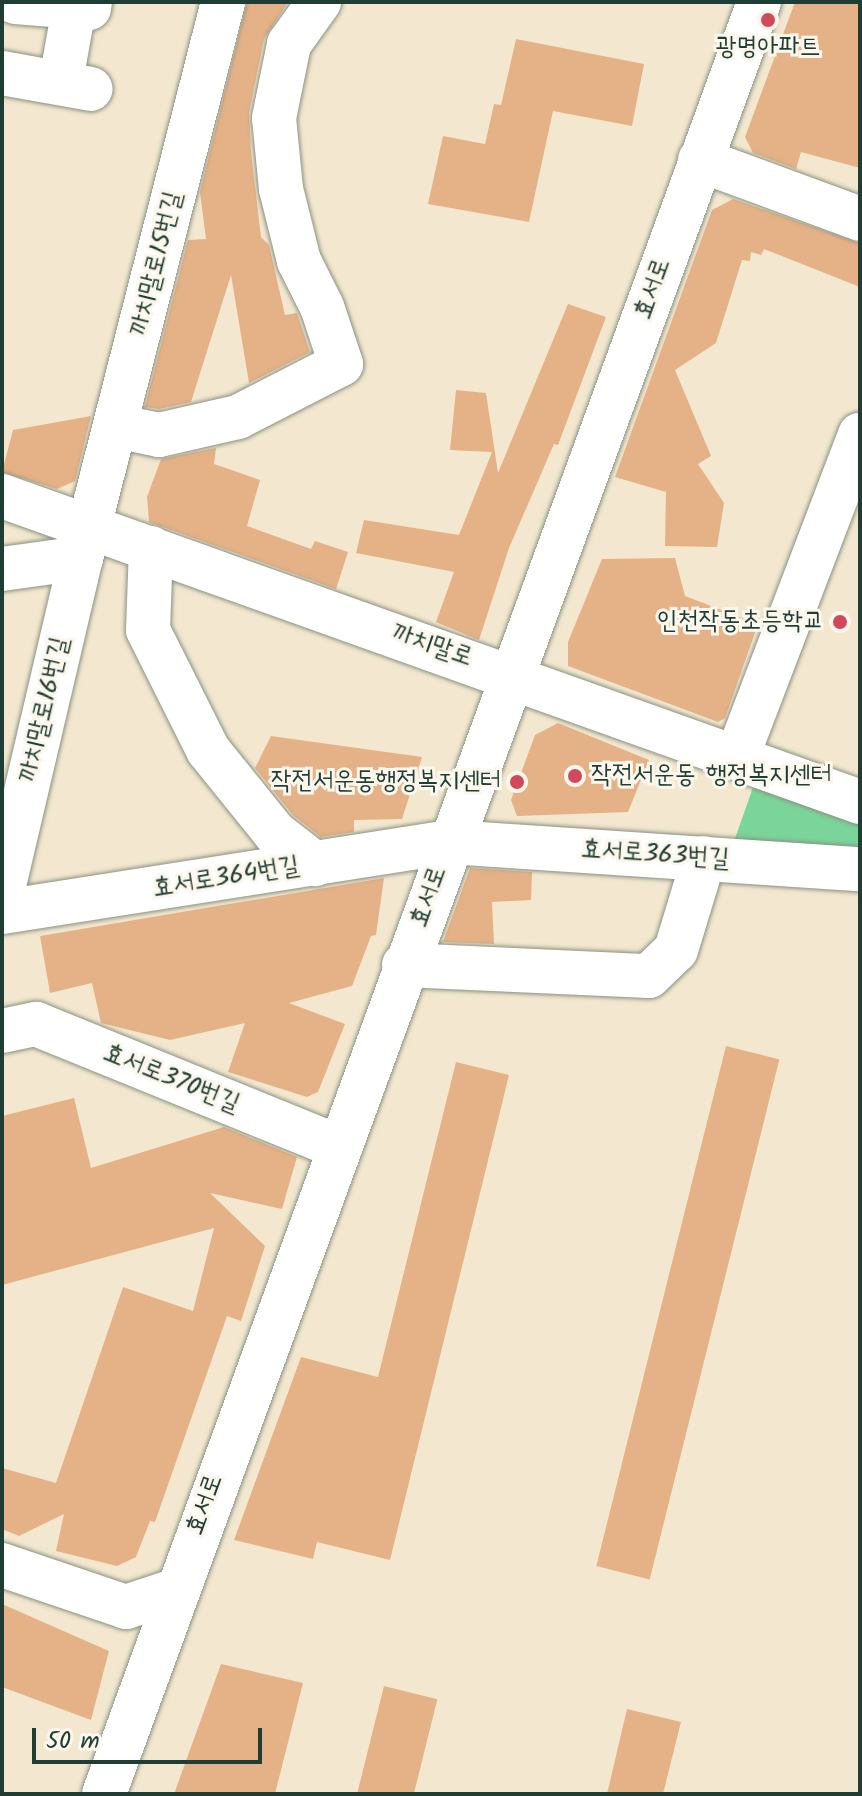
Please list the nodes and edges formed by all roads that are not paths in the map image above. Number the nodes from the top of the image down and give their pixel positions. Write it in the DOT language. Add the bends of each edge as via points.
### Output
graph roads {
  1 [pos="7,2"];
  2 [pos="15,2"];
  3 [pos="223,2"];
  4 [pos="319,2"];
  5 [pos="759,2"];
  6 [pos="82,5"];
  7 [pos="2,21"];
  8 [pos="2,73"];
  9 [pos="700,160"];
  10 [pos="860,219"];
  11 [pos="116,426"];
  12 [pos="860,435"];
  13 [pos="2,496"];
  14 [pos="85,542"];
  15 [pos="151,548"];
  16 [pos="2,569"];
  17 [pos="511,674"];
  18 [pos="737,757"];
  19 [pos="860,802"];
  20 [pos="449,842"];
  21 [pos="704,858"];
  22 [pos="315,864"];
  23 [pos="860,869"];
  24 [pos="2,894"];
  25 [pos="2,912"];
  26 [pos="404,965"];
  27 [pos="2,1031"];
  28 [pos="337,1146"];
  29 [pos="2,1565"];
  30 [pos="174,1591"];
  31 [pos="104,1794"];
  1 -- 7 [label="street"];
  2 -- 6 [label="street"];
  3 -- 11 [label="street, 까치말로15번길"];
  4 -- 11 [label="street" via="289,44 274,118 281,189 299,261 341,364 238,417 159,435"];
  5 -- 9 [label="street, 효서로"];
  6 -- 8 [label="street" via="76,85"];
  9 -- 10 [label="street"];
  9 -- 17 [label="street, 효서로"];
  11 -- 14 [label="street, 까치말로15번길"];
  12 -- 18 [label="street"];
  13 -- 14 [label="street, 까치말로"];
  14 -- 15 [label="street, 까치말로"];
  14 -- 16 [label="street"];
  14 -- 24 [label="street, 까치말로16번길"];
  15 -- 17 [label="street, 까치말로"];
  15 -- 22 [label="street" via="148,630 208,750 275,833"];
  17 -- 18 [label="street, 까치말로"];
  17 -- 20 [label="street, 효서로"];
  18 -- 19 [label="street, 까치말로"];
  20 -- 21 [label="street, 효서로363번길"];
  20 -- 22 [label="street, 효서로364번길"];
  20 -- 26 [label="street, 효서로"];
  21 -- 23 [label="street, 효서로363번길"];
  21 -- 26 [label="street" via="676,950 649,976"];
  22 -- 25 [label="street, 효서로364번길"];
  26 -- 28 [label="street, 효서로"];
  27 -- 28 [label="street, 효서로370번길" via="36,1024"];
  28 -- 30 [label="street, 효서로"];
  29 -- 30 [label="street" via="126,1607"];
  30 -- 31 [label="street, 효서로"];
}
